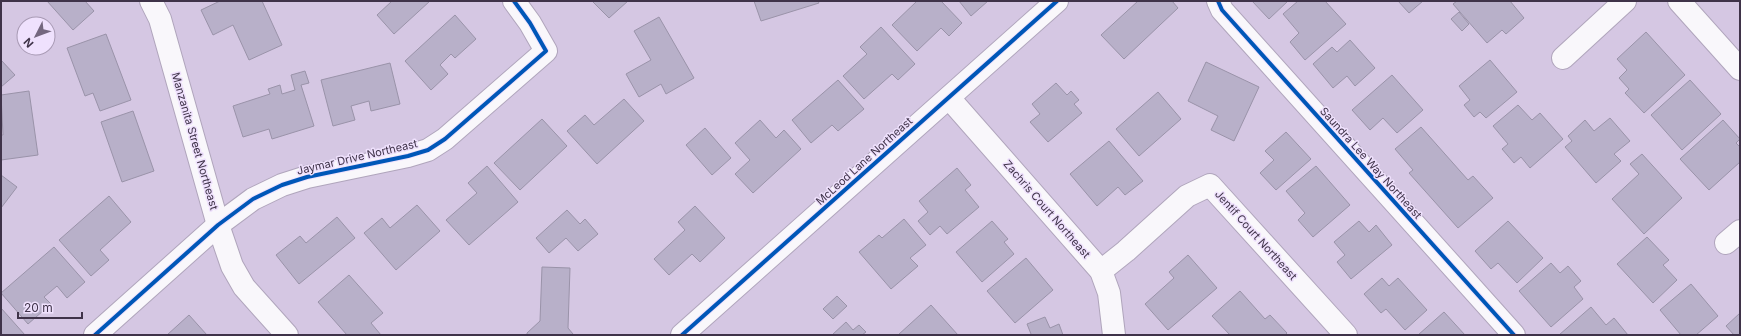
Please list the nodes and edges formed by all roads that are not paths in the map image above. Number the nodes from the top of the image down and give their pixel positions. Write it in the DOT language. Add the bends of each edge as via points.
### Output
graph roads {
  1 [pos="151,1"];
  2 [pos="514,1"];
  3 [pos="1057,1"];
  4 [pos="1218,1"];
  5 [pos="1625,1"];
  6 [pos="1679,1"];
  7 [pos="1562,58"];
  8 [pos="1740,69"];
  9 [pos="949,98"];
  10 [pos="218,225"];
  11 [pos="1101,271"];
  12 [pos="95,335"];
  13 [pos="287,335"];
  14 [pos="682,335"];
  15 [pos="1114,335"];
  16 [pos="1346,335"];
  17 [pos="1514,335"];
  1 -- 10 [label="street, Manzanita Street Northeast" via="160,19"];
  2 -- 10 [label="street, Jaymar Drive Northeast" via="546,51 445,139 428,150 408,156 307,177 282,185 253,199"];
  3 -- 9 [label="street, McLeod Lane Northeast"];
  4 -- 17 [label="street, Saundra Lee Way Northeast" via="1228,16"];
  5 -- 7 [label="street"];
  6 -- 8 [label="street"];
  9 -- 11 [label="street, Zachris Court Northeast"];
  9 -- 14 [label="street, McLeod Lane Northeast"];
  10 -- 12 [label="street, Jaymar Drive Northeast"];
  10 -- 13 [label="street, Manzanita Street Northeast" via="232,266 244,287"];
  11 -- 15 [label="street, Zachris Court Northeast" via="1109,293"];
  11 -- 16 [label="street, Jentif Court Northeast" via="1187,196 1210,185"];
}
